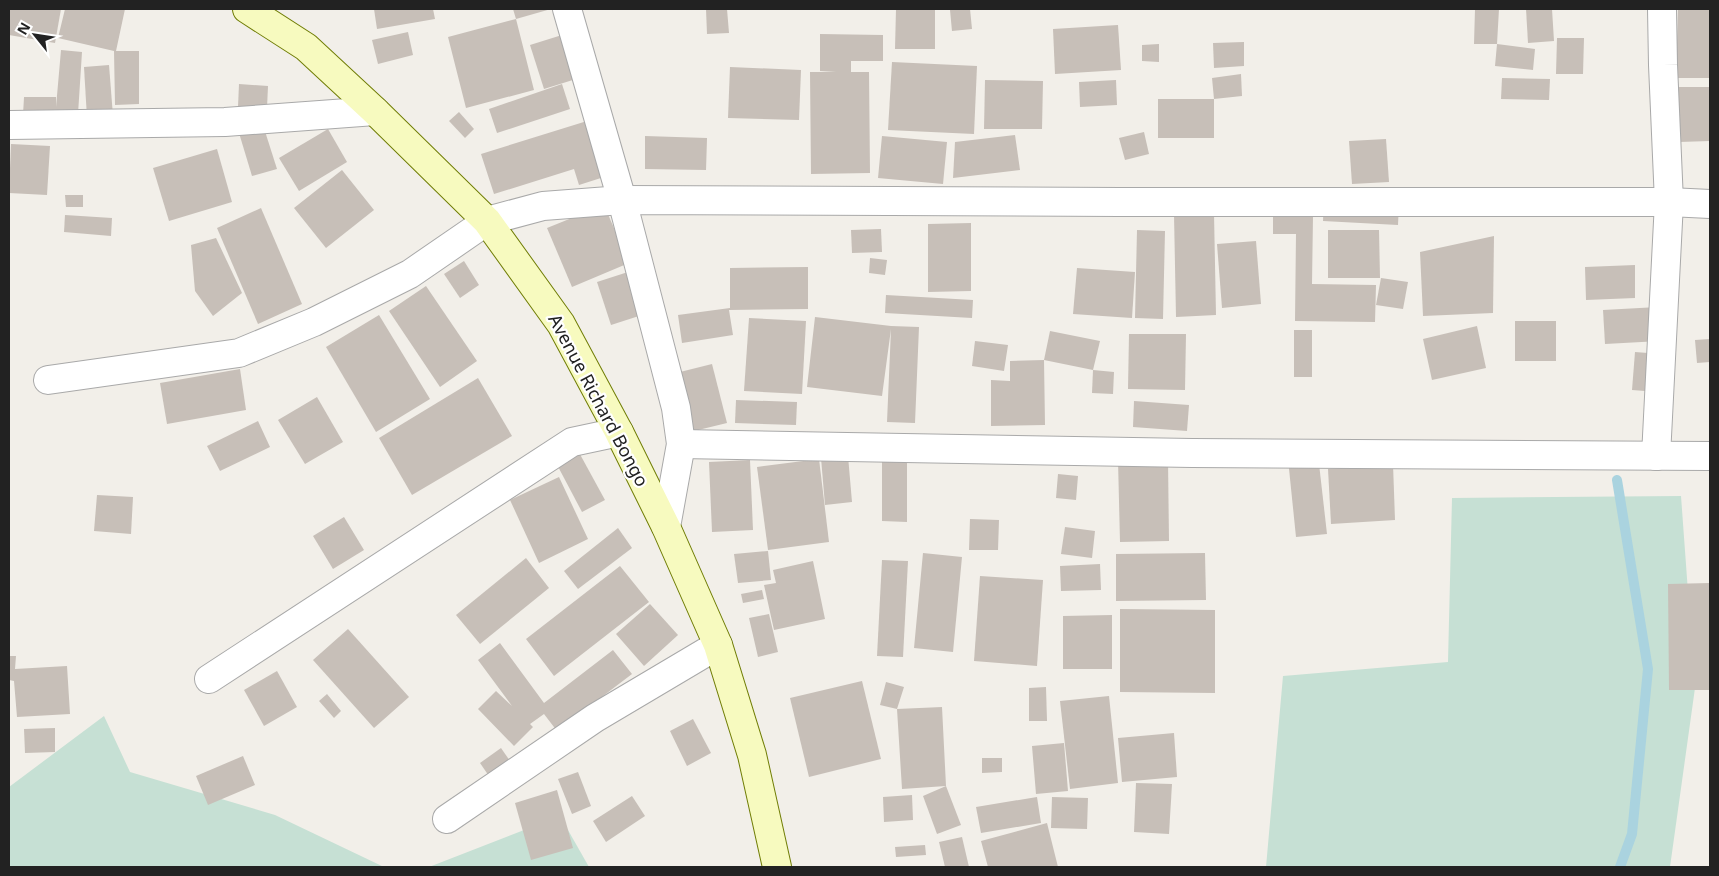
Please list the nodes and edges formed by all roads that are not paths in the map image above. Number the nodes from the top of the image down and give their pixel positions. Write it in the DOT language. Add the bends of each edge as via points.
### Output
graph roads {
  1 [pos="247,9"];
  2 [pos="567,9"];
  3 [pos="1662,9"];
  4 [pos="375,111"];
  5 [pos="9,125"];
  6 [pos="622,200"];
  7 [pos="1669,202"];
  8 [pos="1710,204"];
  9 [pos="487,221"];
  10 [pos="48,380"];
  11 [pos="619,432"];
  12 [pos="681,444"];
  13 [pos="1656,456"];
  14 [pos="1710,456"];
  15 [pos="666,527"];
  16 [pos="718,645"];
  17 [pos="208,679"];
  18 [pos="447,819"];
  19 [pos="777,867"];
  1 -- 4 [label="street, Avenue Richard Bongo" via="306,47"];
  2 -- 6 [label="street"];
  3 -- 7 [label="street"];
  4 -- 5 [label="street" via="225,122"];
  4 -- 9 [label="street, Avenue Richard Bongo"];
  6 -- 7 [label="street"];
  6 -- 9 [label="street" via="543,206"];
  6 -- 12 [label="street" via="676,408"];
  7 -- 8 [label="street"];
  7 -- 13 [label="street"];
  9 -- 10 [label="street" via="410,274 314,322 239,353"];
  9 -- 11 [label="street, Avenue Richard Bongo" via="561,324"];
  11 -- 15 [label="street, Avenue Richard Bongo"];
  11 -- 17 [label="street" via="572,442"];
  12 -- 13 [label="street" via="1202,453"];
  12 -- 15 [label="street"];
  13 -- 14 [label="street"];
  15 -- 16 [label="street, Avenue Richard Bongo"];
  16 -- 18 [label="street" via="595,718"];
  16 -- 19 [label="street, Avenue Richard Bongo" via="752,755"];
}
